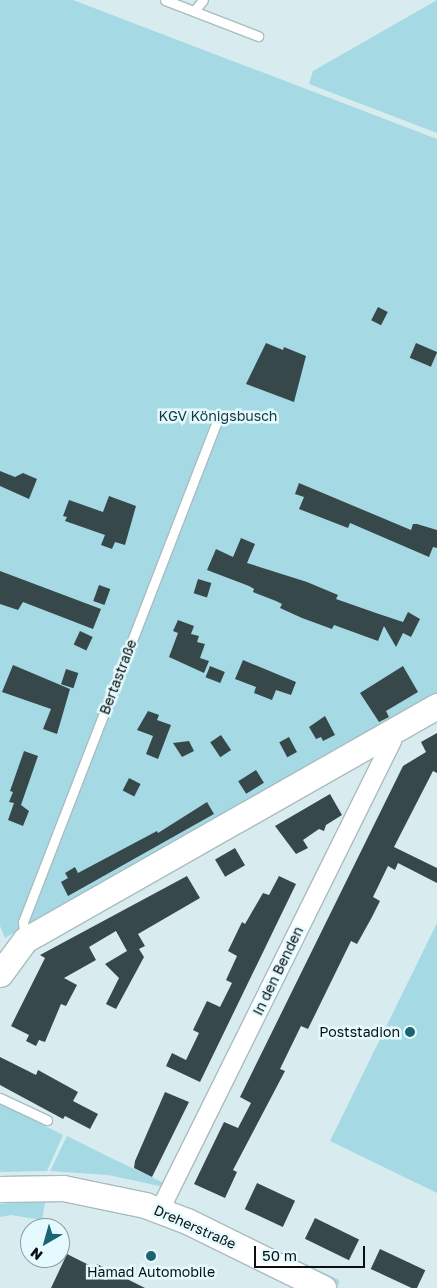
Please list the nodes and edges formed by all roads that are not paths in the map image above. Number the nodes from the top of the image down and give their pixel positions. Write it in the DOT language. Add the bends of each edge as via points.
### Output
graph roads {
  1 [pos="165,0"];
  2 [pos="203,0"];
  3 [pos="194,12"];
  4 [pos="258,36"];
  5 [pos="219,416"];
  6 [pos="437,706"];
  7 [pos="392,732"];
  8 [pos="25,940"];
  9 [pos="0,974"];
  10 [pos="0,1098"];
  11 [pos="46,1120"];
  12 [pos="0,1189"];
  13 [pos="160,1210"];
  14 [pos="314,1286"];
  1 -- 3 [label="lane"];
  2 -- 3 [label="lane"];
  3 -- 4 [label="lane"];
  5 -- 8 [label="lane, Bertastraße" via="23,922"];
  6 -- 7 [label="street"];
  7 -- 8 [label="street"];
  7 -- 13 [label="street, In den Benden" via="392,741"];
  8 -- 9 [label="street"];
  10 -- 11 [label="lane"];
  12 -- 13 [label="street, Dreherstraße" via="63,1188 108,1195"];
  13 -- 14 [label="street, Dreherstraße"];
}
